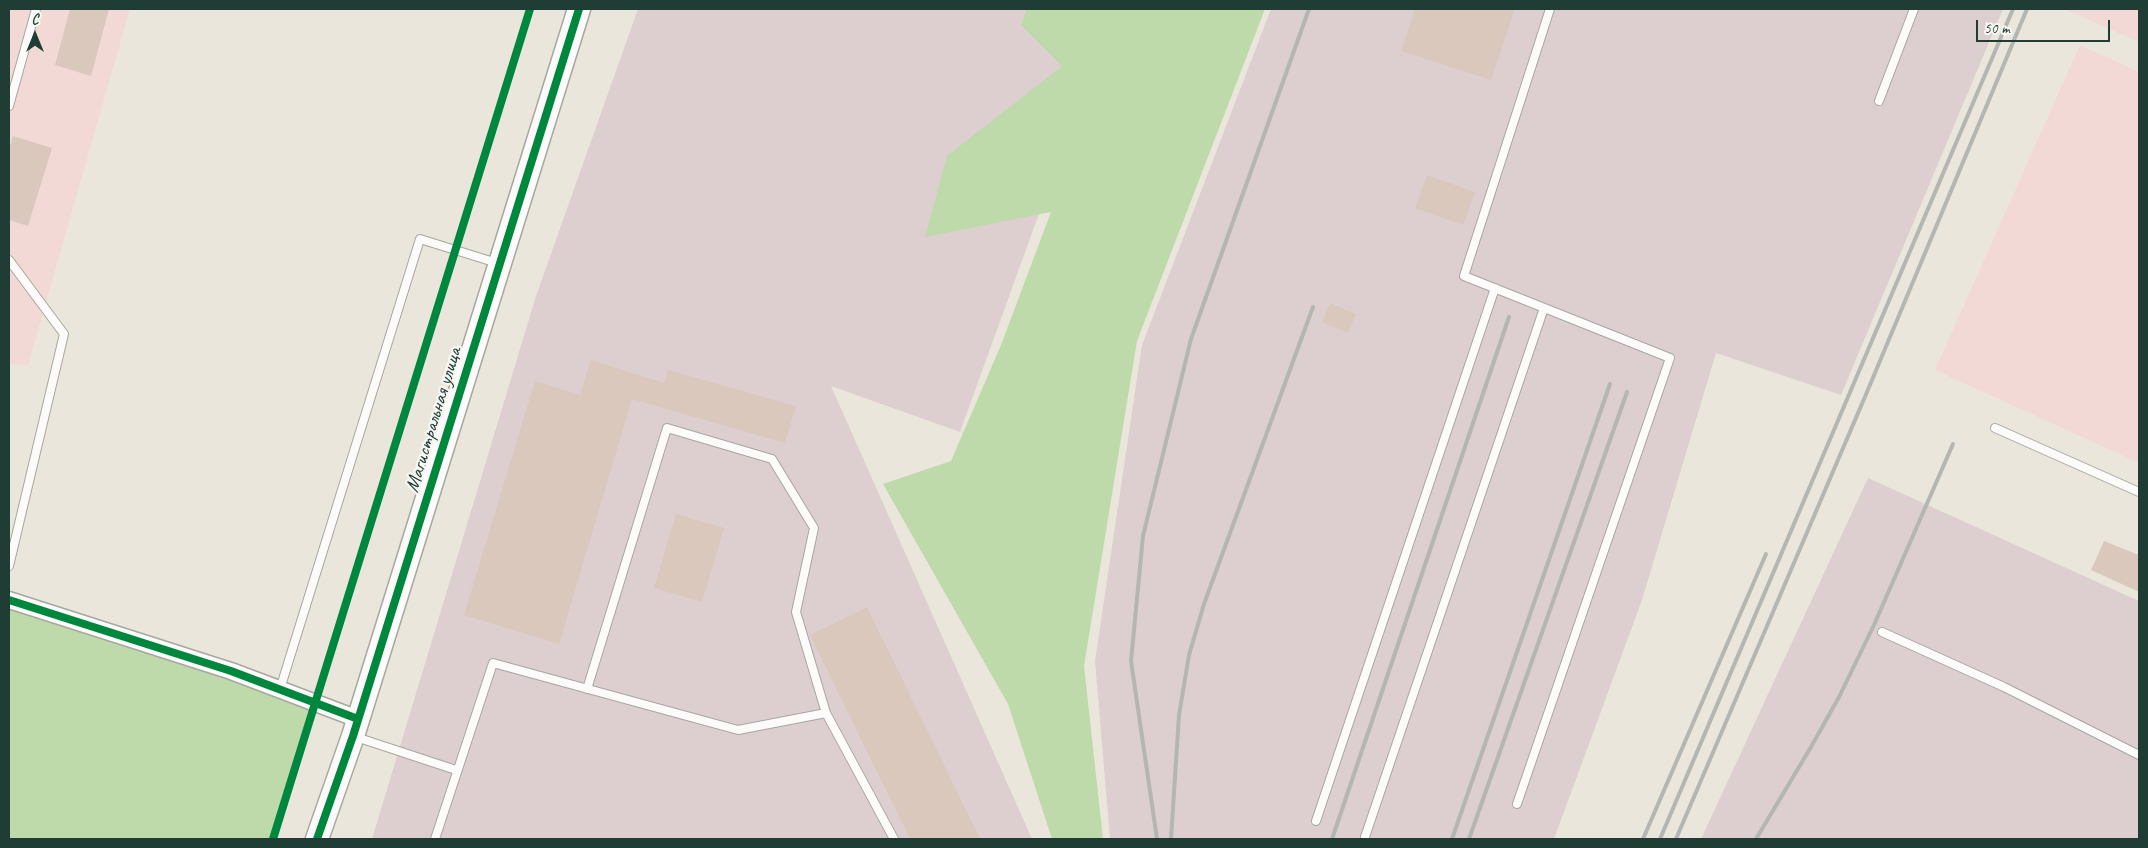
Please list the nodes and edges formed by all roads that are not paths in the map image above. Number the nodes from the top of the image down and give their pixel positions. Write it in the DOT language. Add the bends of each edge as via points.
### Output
graph roads {
  1 [pos="36,9"];
  2 [pos="579,9"];
  3 [pos="1550,9"];
  4 [pos="1914,9"];
  5 [pos="1879,101"];
  6 [pos="9,106"];
  7 [pos="9,260"];
  8 [pos="500,264"];
  9 [pos="1495,288"];
  10 [pos="1544,308"];
  11 [pos="1995,428"];
  12 [pos="2139,492"];
  13 [pos="9,566"];
  14 [pos="9,600"];
  15 [pos="1882,632"];
  16 [pos="280,689"];
  17 [pos="587,689"];
  18 [pos="826,713"];
  19 [pos="356,727"];
  20 [pos="2139,755"];
  21 [pos="456,770"];
  22 [pos="1517,804"];
  23 [pos="1316,821"];
  24 [pos="1365,837"];
  25 [pos="316,839"];
  26 [pos="435,839"];
  27 [pos="894,839"];
  1 -- 6 [label="lane"];
  2 -- 8 [label="street, Магистральная улица"];
  3 -- 9 [label="lane" via="1464,276"];
  4 -- 5 [label="lane"];
  7 -- 13 [label="lane" via="64,334"];
  8 -- 16 [label="lane" via="420,239"];
  8 -- 19 [label="street, Магистральная улица"];
  9 -- 10 [label="lane"];
  9 -- 23 [label="lane"];
  10 -- 22 [label="lane" via="1670,358"];
  10 -- 24 [label="lane"];
  11 -- 12 [label="lane"];
  14 -- 16 [label="street"];
  15 -- 20 [label="lane" via="2004,687"];
  16 -- 19 [label="street"];
  17 -- 18 [label="lane" via="738,730"];
  17 -- 18 [label="lane" via="667,428 772,459 814,528 796,612"];
  17 -- 21 [label="lane" via="493,663"];
  18 -- 27 [label="lane"];
  19 -- 21 [label="lane"];
  19 -- 25 [label="street, Магистральная улица"];
  21 -- 26 [label="lane"];
}
